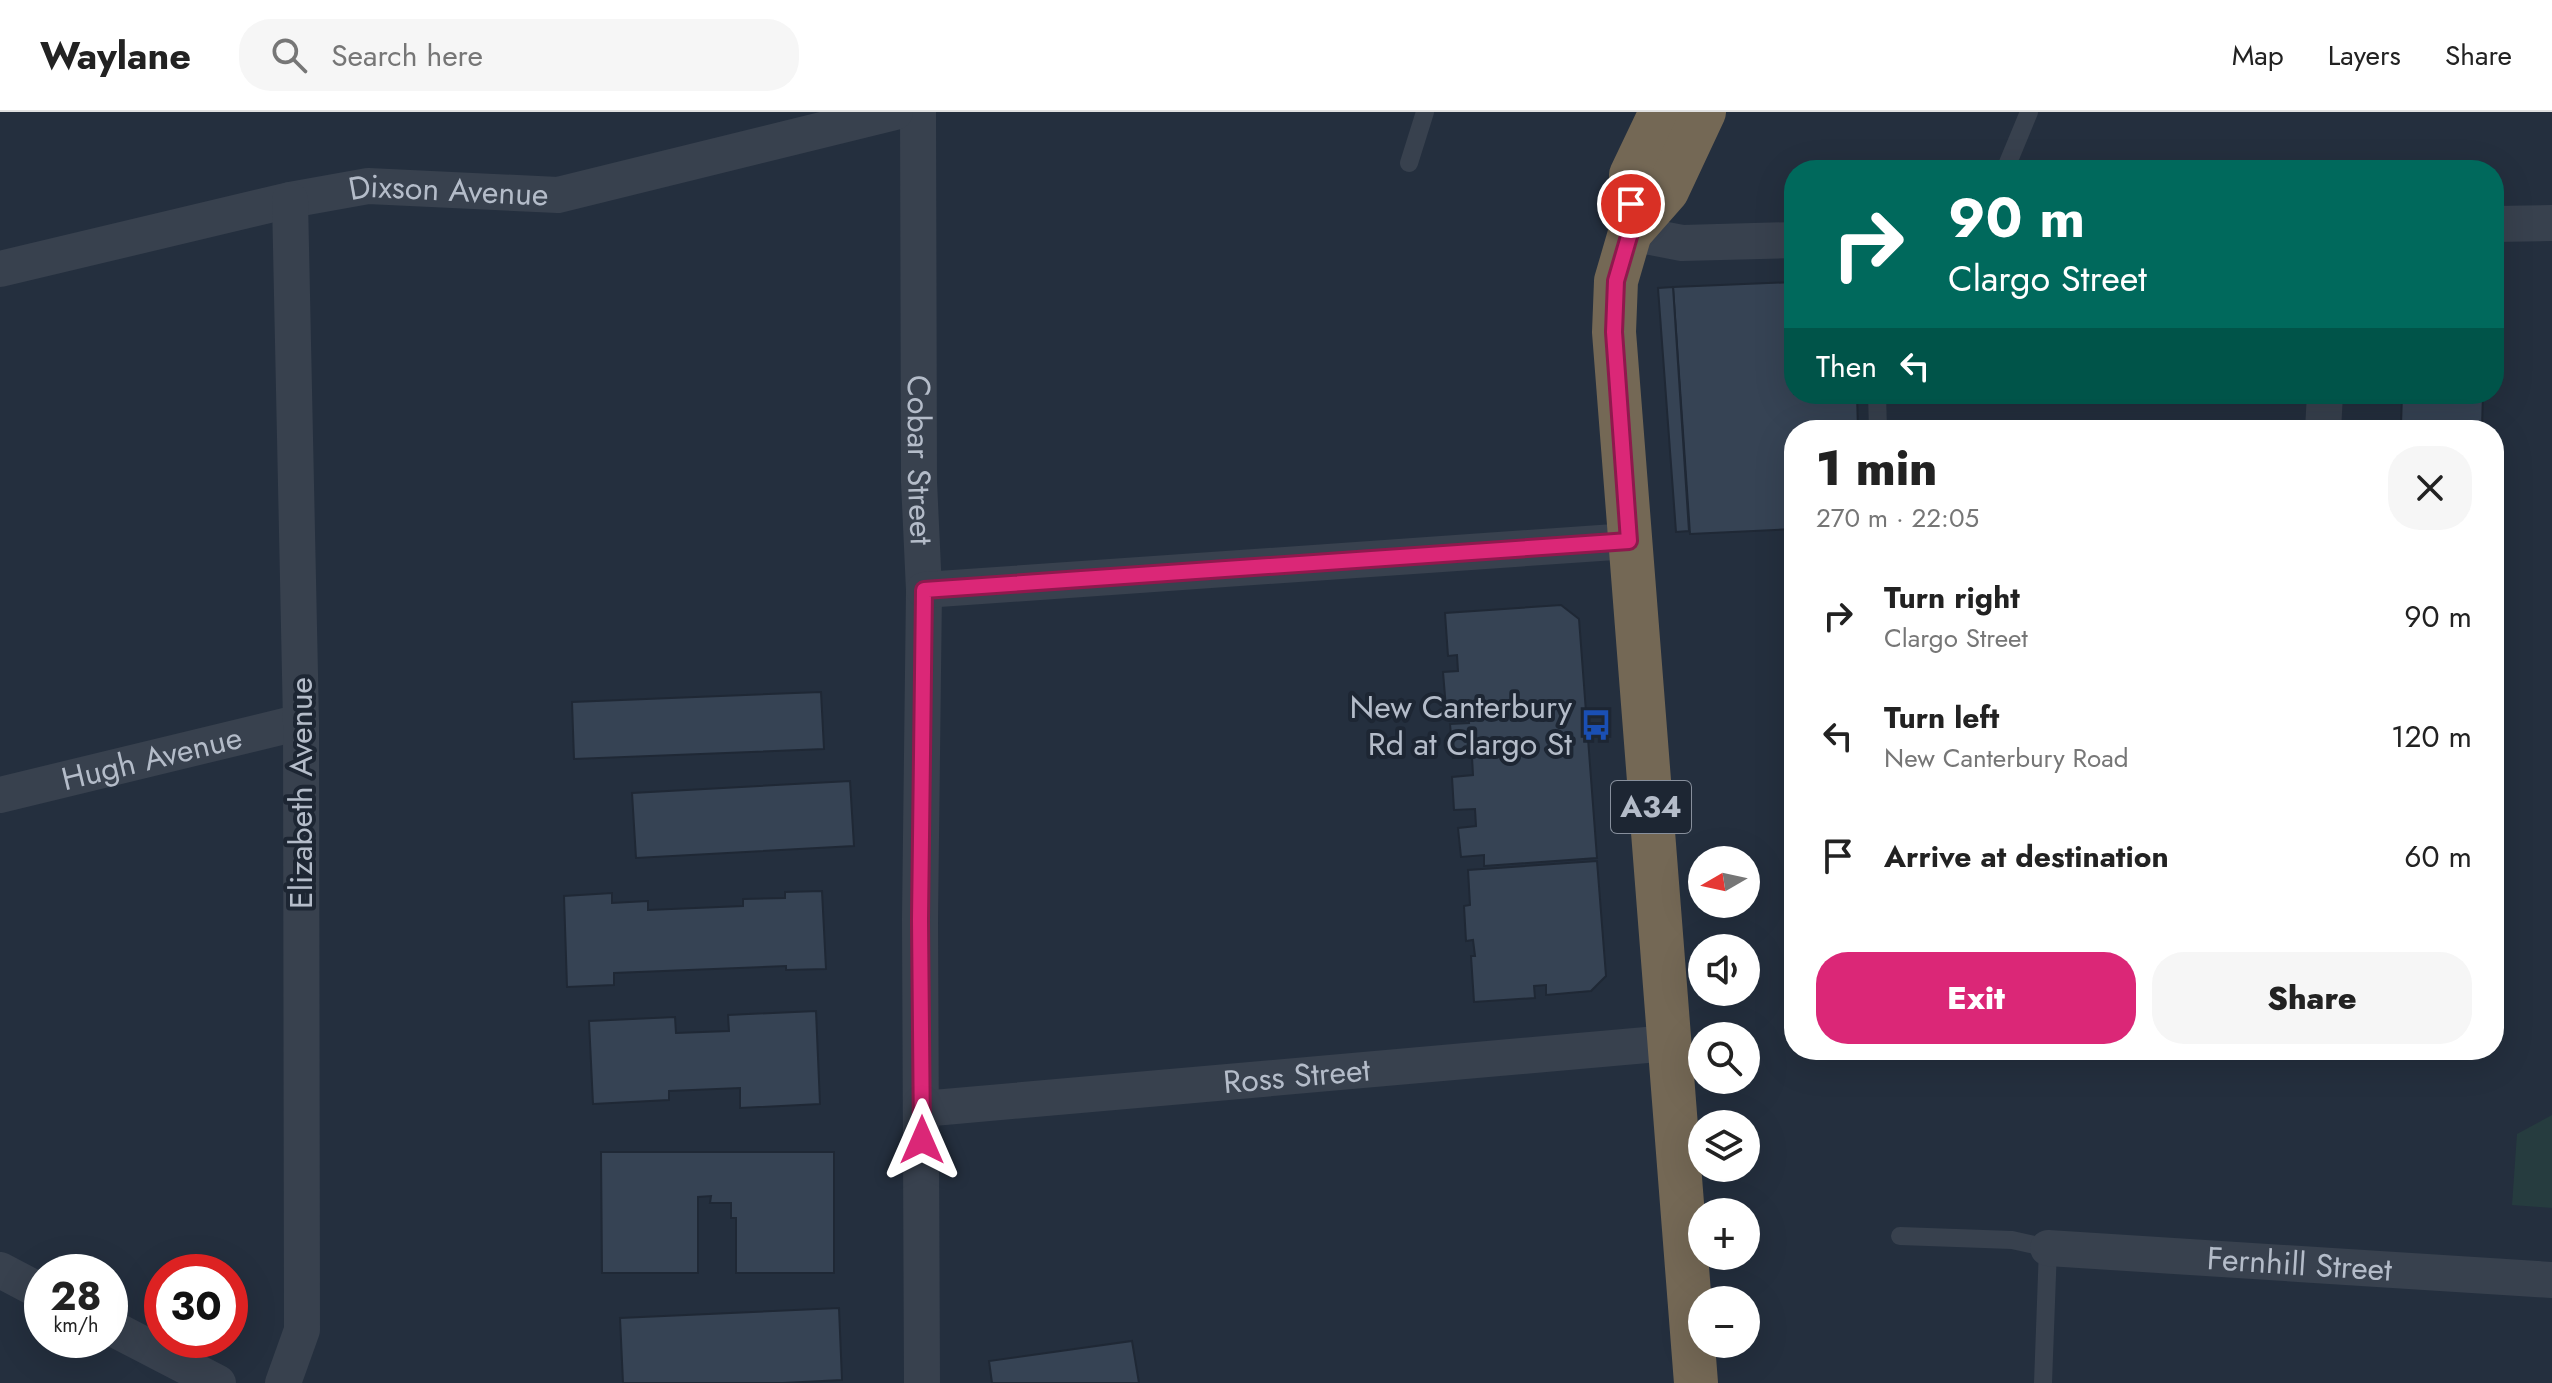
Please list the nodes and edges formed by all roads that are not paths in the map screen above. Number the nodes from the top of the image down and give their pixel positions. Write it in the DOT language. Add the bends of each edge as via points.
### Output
graph roads {
  1 [pos="895,112"];
  2 [pos="918,112"];
  3 [pos="1425,112"];
  4 [pos="1661,112"];
  5 [pos="1704,112"];
  6 [pos="2029,112"];
  7 [pos="2009,160"];
  8 [pos="1409,163"];
  9 [pos="290,200"];
  10 [pos="2552,223"];
  11 [pos="2504,224"];
  12 [pos="1630,233"];
  13 [pos="1784,240"];
  14 [pos="0,269"];
  15 [pos="1629,541"];
  16 [pos="924,590"];
  17 [pos="301,722"];
  18 [pos="0,795"];
  19 [pos="1669,1043"];
  20 [pos="922,1109"];
  21 [pos="1900,1236"];
  22 [pos="2048,1248"];
  23 [pos="0,1270"];
  24 [pos="2552,1280"];
  25 [pos="24,1283"];
  26 [pos="128,1336"];
  27 [pos="218,1383"];
  28 [pos="283,1383"];
  29 [pos="922,1383"];
  30 [pos="1696,1383"];
  31 [pos="2043,1383"];
  1 -- 9 [label="street, Dixson Avenue" via="558,195 368,186"];
  2 -- 16 [label="street, Cobar Street"];
  3 -- 8 [label="lane"];
  4 -- 12 [label="highway, A34" via="1631,175"];
  5 -- 12 [label="highway, A34" via="1667,191"];
  6 -- 7 [label="lane"];
  9 -- 14 [label="street, Dixson Avenue"];
  9 -- 17 [label="street, Elizabeth Avenue"];
  10 -- 11 [label="street"];
  12 -- 13 [label="street" via="1682,243"];
  12 -- 15 [label="highway, A34" via="1616,281 1614,332"];
  15 -- 16 [label="street"];
  15 -- 19 [label="highway, A34"];
  16 -- 20 [label="street, Cobar Street"];
  17 -- 18 [label="street, Hugh Avenue"];
  17 -- 28 [label="street, Elizabeth Avenue" via="302,1330"];
  19 -- 20 [label="street, Ross Street"];
  19 -- 30 [label="highway, A34"];
  20 -- 29 [label="street, Cobar Street"];
  21 -- 22 [label="lane" via="2012,1240"];
  22 -- 24 [label="street, Fernhill Street"];
  22 -- 31 [label="lane"];
  23 -- 25 [label="street"];
  26 -- 27 [label="street"];
}
